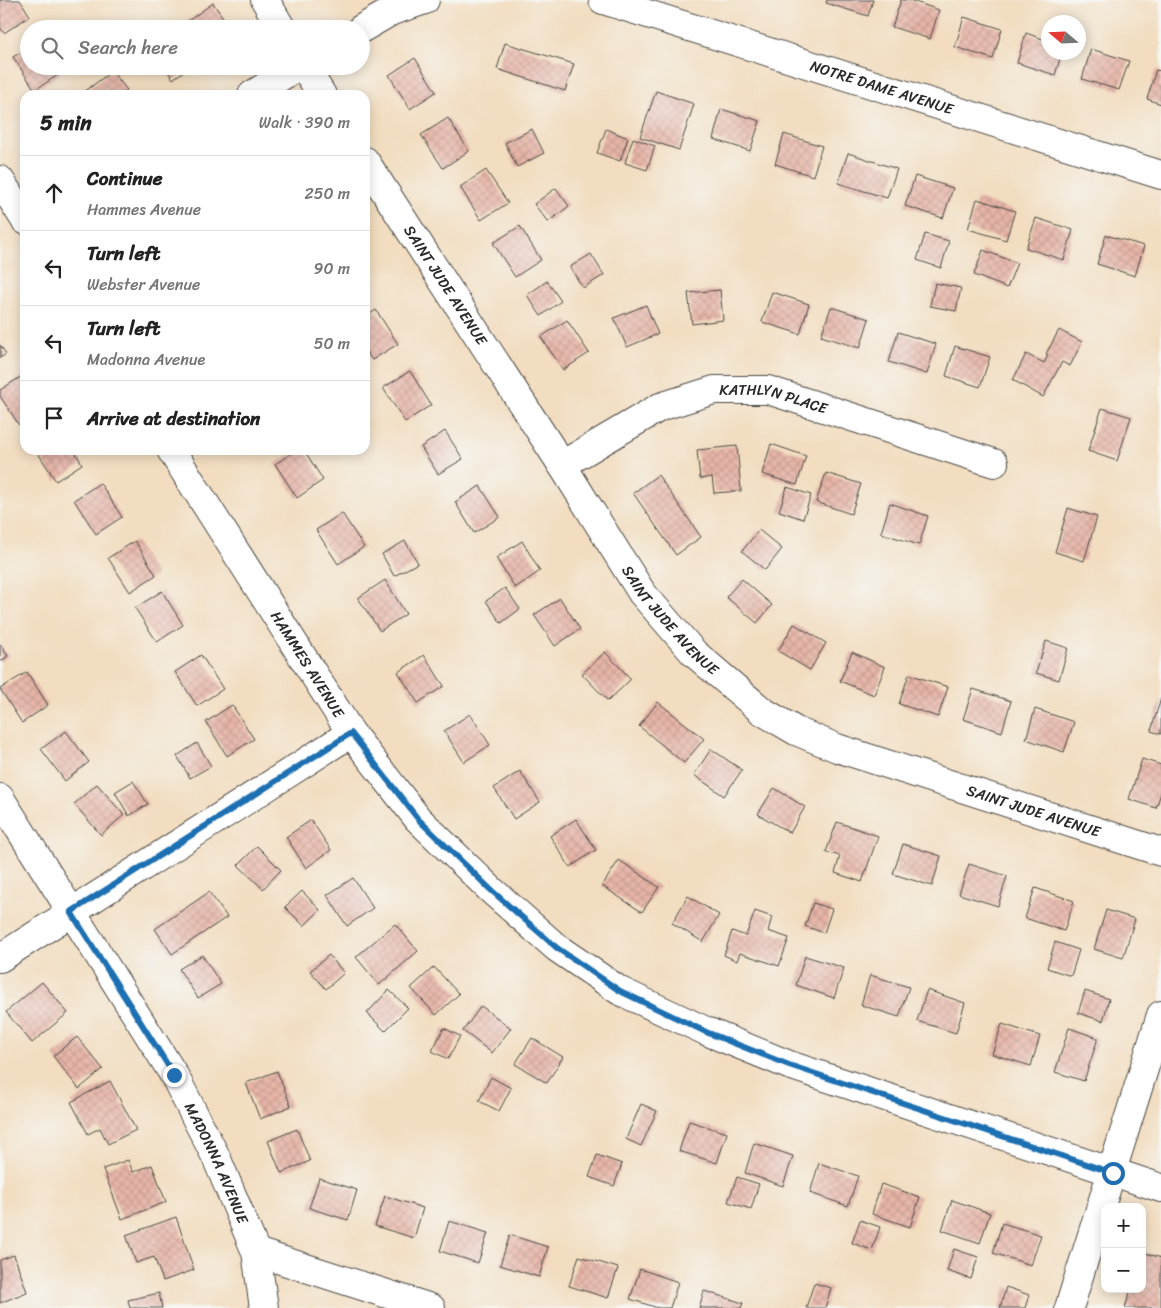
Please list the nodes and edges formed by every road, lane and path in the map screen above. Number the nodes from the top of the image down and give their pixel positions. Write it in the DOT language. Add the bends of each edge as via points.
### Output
graph roads {
  1 [pos="265,0"];
  2 [pos="425,0"];
  3 [pos="603,0"];
  4 [pos="277,20"];
  5 [pos="370,24"];
  6 [pos="284,75"];
  7 [pos="310,75"];
  8 [pos="260,90"];
  9 [pos="319,90"];
  10 [pos="370,169"];
  11 [pos="1161,175"];
  12 [pos="0,180"];
  13 [pos="20,212"];
  14 [pos="174,455"];
  15 [pos="994,463"];
  16 [pos="562,465"];
  17 [pos="351,733"];
  18 [pos="0,798"];
  19 [pos="1161,852"];
  20 [pos="71,912"];
  21 [pos="0,958"];
  22 [pos="1161,1015"];
  23 [pos="1113,1173"];
  24 [pos="1161,1188"];
  25 [pos="256,1252"];
  26 [pos="264,1308"];
  27 [pos="431,1308"];
  28 [pos="1070,1308"];
  1 -- 4 [label="street"];
  2 -- 5 [label="street" via="392,11"];
  3 -- 11 [label="street, NOTRE DAME AVENUE"];
  6 -- 8 [label="street"];
  7 -- 9 [label="street"];
  10 -- 16 [label="street, SAINT JUDE AVENUE"];
  12 -- 13 [label="street"];
  14 -- 17 [label="street, HAMMES AVENUE"];
  15 -- 16 [label="street, KATHLYN PLACE" via="768,390 714,390 660,407"];
  16 -- 19 [label="street, SAINT JUDE AVENUE" via="642,592 694,654 762,711 796,731 837,748"];
  17 -- 20 [label="street"];
  17 -- 23 [label="street, HAMMES AVENUE" via="418,819 491,890 557,948 620,991 706,1032 789,1065"];
  18 -- 20 [label="street, MADONNA AVENUE"];
  20 -- 21 [label="street"];
  20 -- 25 [label="street, MADONNA AVENUE" via="174,1075 216,1157"];
  22 -- 23 [label="street"];
  23 -- 24 [label="street, HAMMES AVENUE"];
  23 -- 28 [label="street"];
  25 -- 26 [label="street, MADONNA AVENUE"];
  25 -- 27 [label="street"];
}
